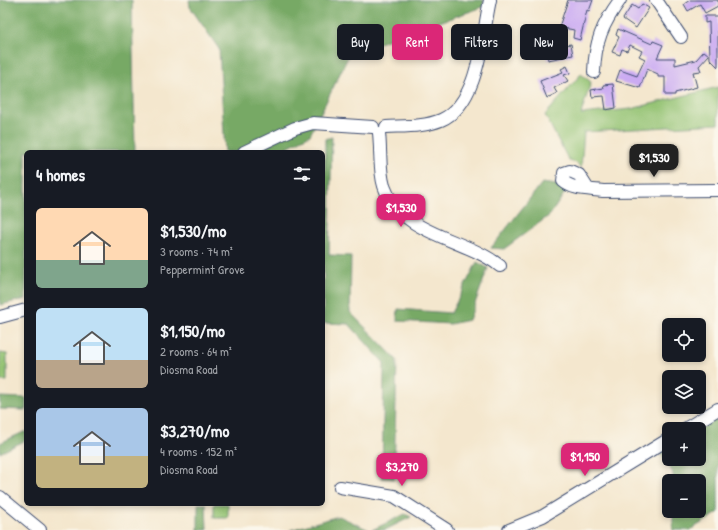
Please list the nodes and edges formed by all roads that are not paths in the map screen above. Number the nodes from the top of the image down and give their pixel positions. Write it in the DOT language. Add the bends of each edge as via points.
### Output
graph roads {
  1 [pos="490,0"];
  2 [pos="620,0"];
  3 [pos="656,0"];
  4 [pos="681,37"];
  5 [pos="594,72"];
  6 [pos="380,129"];
  7 [pos="248,150"];
  8 [pos="588,189"];
  9 [pos="718,190"];
  10 [pos="500,266"];
  11 [pos="24,311"];
  12 [pos="0,317"];
  13 [pos="718,408"];
  14 [pos="696,422"];
  15 [pos="662,443"];
  16 [pos="340,487"];
  17 [pos="0,497"];
  18 [pos="40,530"];
  19 [pos="447,530"];
  20 [pos="509,530"];
  1 -- 6 [label="street" via="475,72 459,107 451,115 432,123"];
  2 -- 5 [label="street" via="603,26 595,50"];
  3 -- 4 [label="street"];
  6 -- 7 [label="street" via="313,123 295,128"];
  6 -- 10 [label="street" via="384,186 403,215 423,229 489,257"];
  8 -- 9 [label="street"];
  11 -- 12 [label="street"];
  13 -- 14 [label="street"];
  15 -- 20 [label="street" via="543,516"];
  16 -- 19 [label="street" via="394,496"];
  17 -- 18 [label="street"];
}
